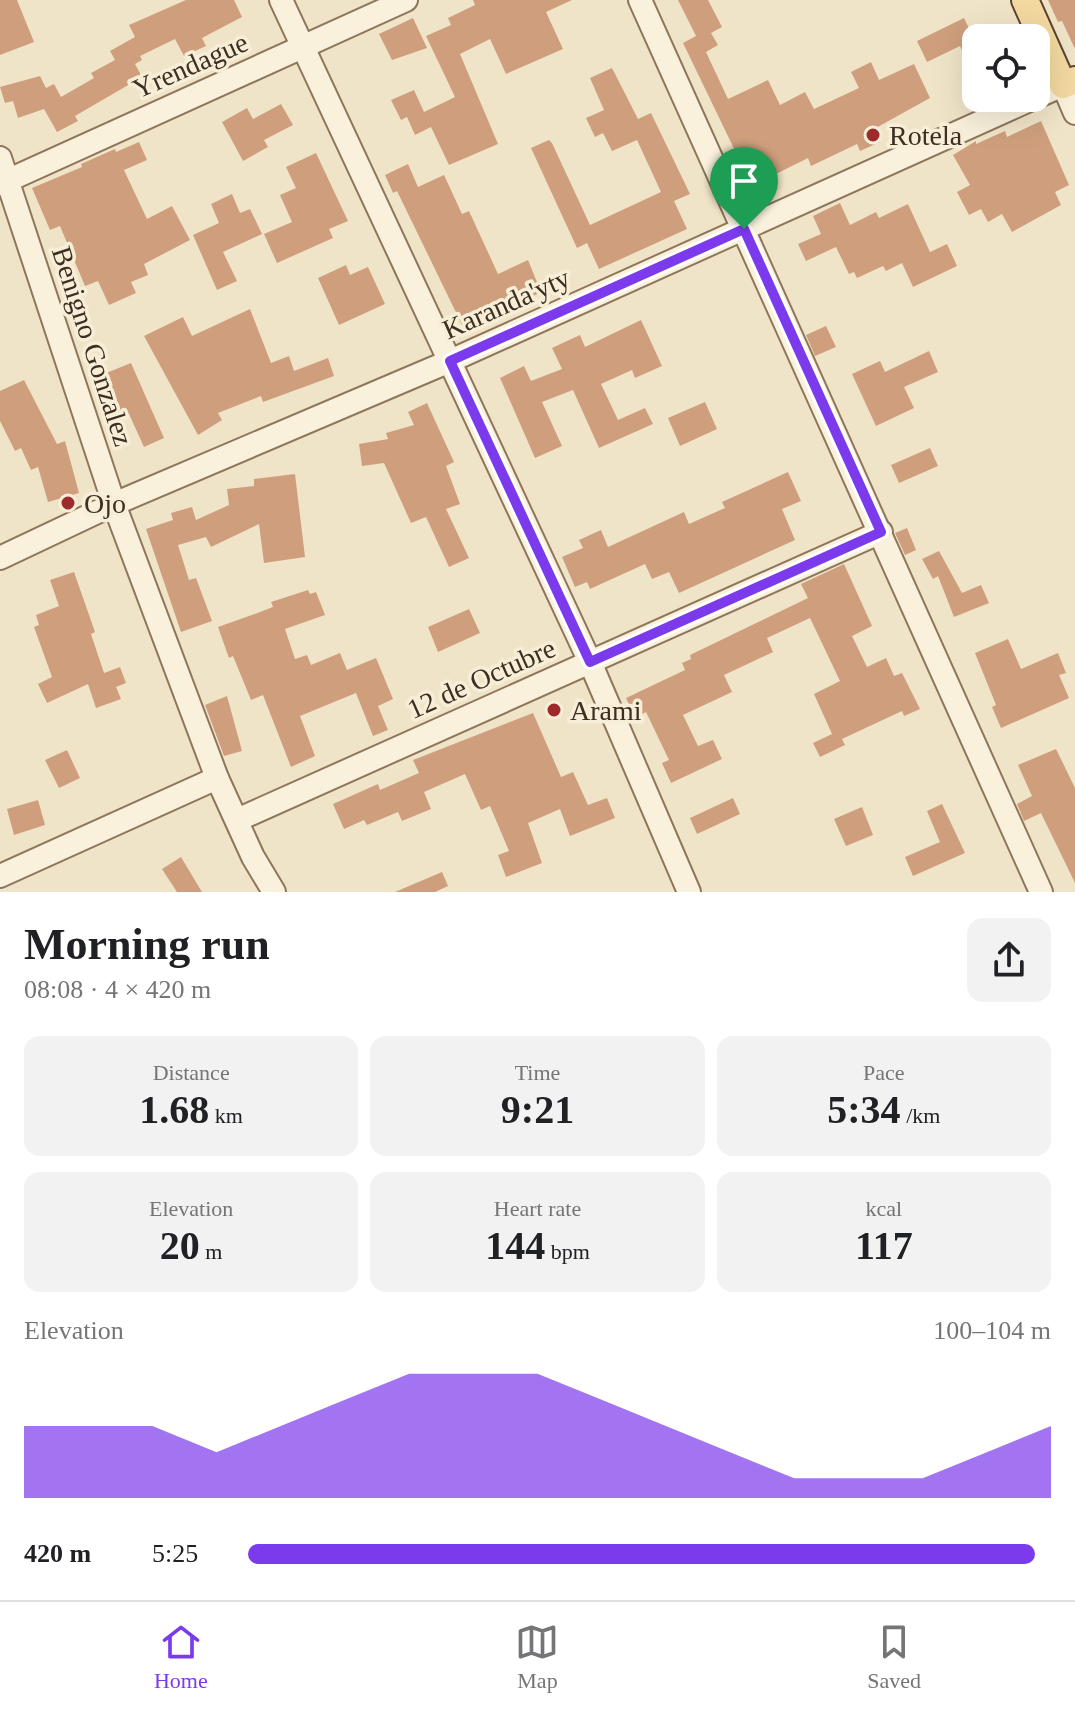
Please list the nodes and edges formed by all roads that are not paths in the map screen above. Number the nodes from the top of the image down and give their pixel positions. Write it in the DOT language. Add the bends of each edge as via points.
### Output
graph roads {
  1 [pos="281,0"];
  2 [pos="406,0"];
  3 [pos="640,0"];
  4 [pos="1025,0"];
  5 [pos="303,47"];
  6 [pos="1069,82"];
  7 [pos="1050,91"];
  8 [pos="1004,112"];
  9 [pos="1075,113"];
  10 [pos="0,158"];
  11 [pos="4,182"];
  12 [pos="744,229"];
  13 [pos="450,361"];
  14 [pos="114,504"];
  15 [pos="881,532"];
  16 [pos="0,558"];
  17 [pos="590,662"];
  18 [pos="217,778"];
  19 [pos="237,820"];
  20 [pos="0,876"];
  21 [pos="274,892"];
  22 [pos="689,892"];
  23 [pos="1041,892"];
  1 -- 5 [label="street"];
  2 -- 5 [label="street, Yrendague"];
  3 -- 12 [label="street"];
  4 -- 6 [label="main road"];
  5 -- 11 [label="street, Yrendague"];
  5 -- 13 [label="street"];
  6 -- 7 [label="street, Karanda'yty"];
  6 -- 9 [label="street"];
  8 -- 12 [label="street, Karanda'yty"];
  10 -- 11 [label="street, Benigno Gonzalez"];
  11 -- 14 [label="street, Benigno Gonzalez"];
  12 -- 13 [label="street, Karanda'yty"];
  12 -- 15 [label="street"];
  13 -- 14 [label="street, Karanda'yty"];
  13 -- 17 [label="street"];
  14 -- 16 [label="street, Karanda'yty"];
  14 -- 18 [label="street, Benigno Gonzalez"];
  15 -- 17 [label="street, 12 de Octubre"];
  15 -- 23 [label="street"];
  17 -- 19 [label="street, 12 de Octubre"];
  17 -- 22 [label="street"];
  18 -- 19 [label="street, Benigno Gonzalez"];
  18 -- 20 [label="street"];
  19 -- 21 [label="street, Benigno Gonzalez"];
}
